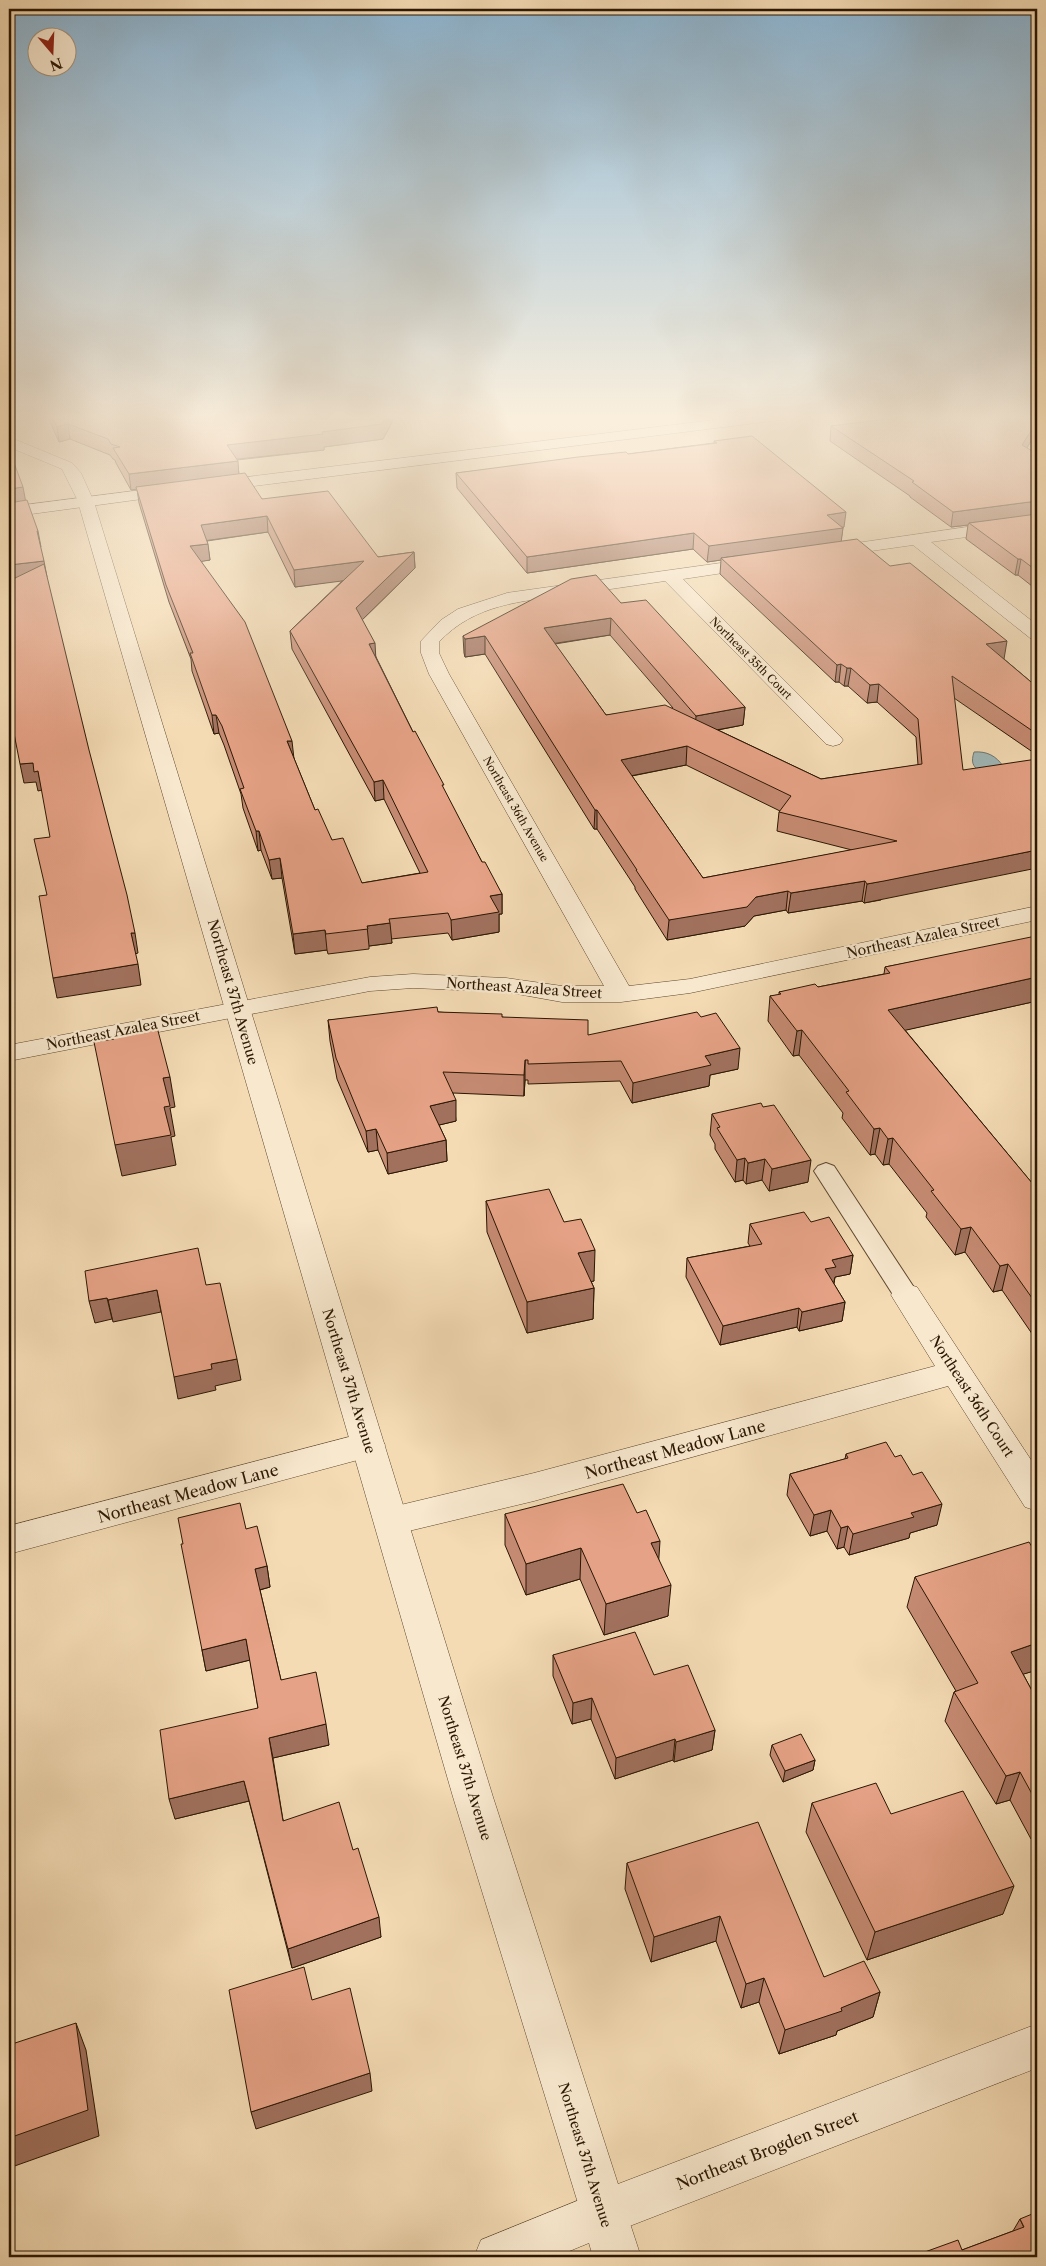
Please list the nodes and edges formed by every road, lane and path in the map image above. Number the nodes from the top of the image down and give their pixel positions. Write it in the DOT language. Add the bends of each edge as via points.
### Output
graph roads {
  1 [pos="92,521"];
  2 [pos="1037,522"];
  3 [pos="917,540"];
  4 [pos="812,555"];
  5 [pos="774,560"];
  6 [pos="669,576"];
  7 [pos="1037,634"];
  8 [pos="833,740"];
  9 [pos="1037,914"];
  10 [pos="621,994"];
  11 [pos="238,1008"];
  12 [pos="9,1053"];
  13 [pos="826,1171"];
  14 [pos="906,1295"];
  15 [pos="957,1372"];
  16 [pos="368,1445"];
  17 [pos="1037,1497"];
  18 [pos="392,1521"];
  19 [pos="9,1540"];
  20 [pos="1037,2046"];
  21 [pos="604,2213"];
  22 [pos="498,2257"];
  23 [pos="617,2257"];
  1 -- 11 [label="street, Northeast 37th Avenue"];
  2 -- 3 [label="street"];
  3 -- 4 [label="street"];
  3 -- 7 [label="street"];
  5 -- 6 [label="street"];
  6 -- 8 [label="street, Northeast 35th Court"];
  6 -- 10 [label="street, Northeast 36th Avenue" via="508,598 473,607 444,625 430,641 430,653 439,674"];
  9 -- 10 [label="street, Northeast Azalea Street" via="690,986"];
  10 -- 11 [label="street, Northeast Azalea Street" via="562,994 506,986 414,981 370,984"];
  11 -- 12 [label="street, Northeast Azalea Street"];
  11 -- 16 [label="street, Northeast 37th Avenue"];
  13 -- 14 [label="lane"];
  14 -- 15 [label="street, Northeast 36th Court"];
  15 -- 17 [label="street, Northeast 36th Court"];
  15 -- 18 [label="street, Northeast Meadow Lane" via="505,1495"];
  16 -- 18 [label="street, Northeast 37th Avenue"];
  16 -- 19 [label="street, Northeast Meadow Lane"];
  18 -- 21 [label="street, Northeast 37th Avenue" via="473,1797"];
  20 -- 21 [label="street, Northeast Brogden Street"];
  21 -- 22 [label="street, Northeast Brogden Street"];
  21 -- 23 [label="street, Northeast 37th Avenue"];
}
